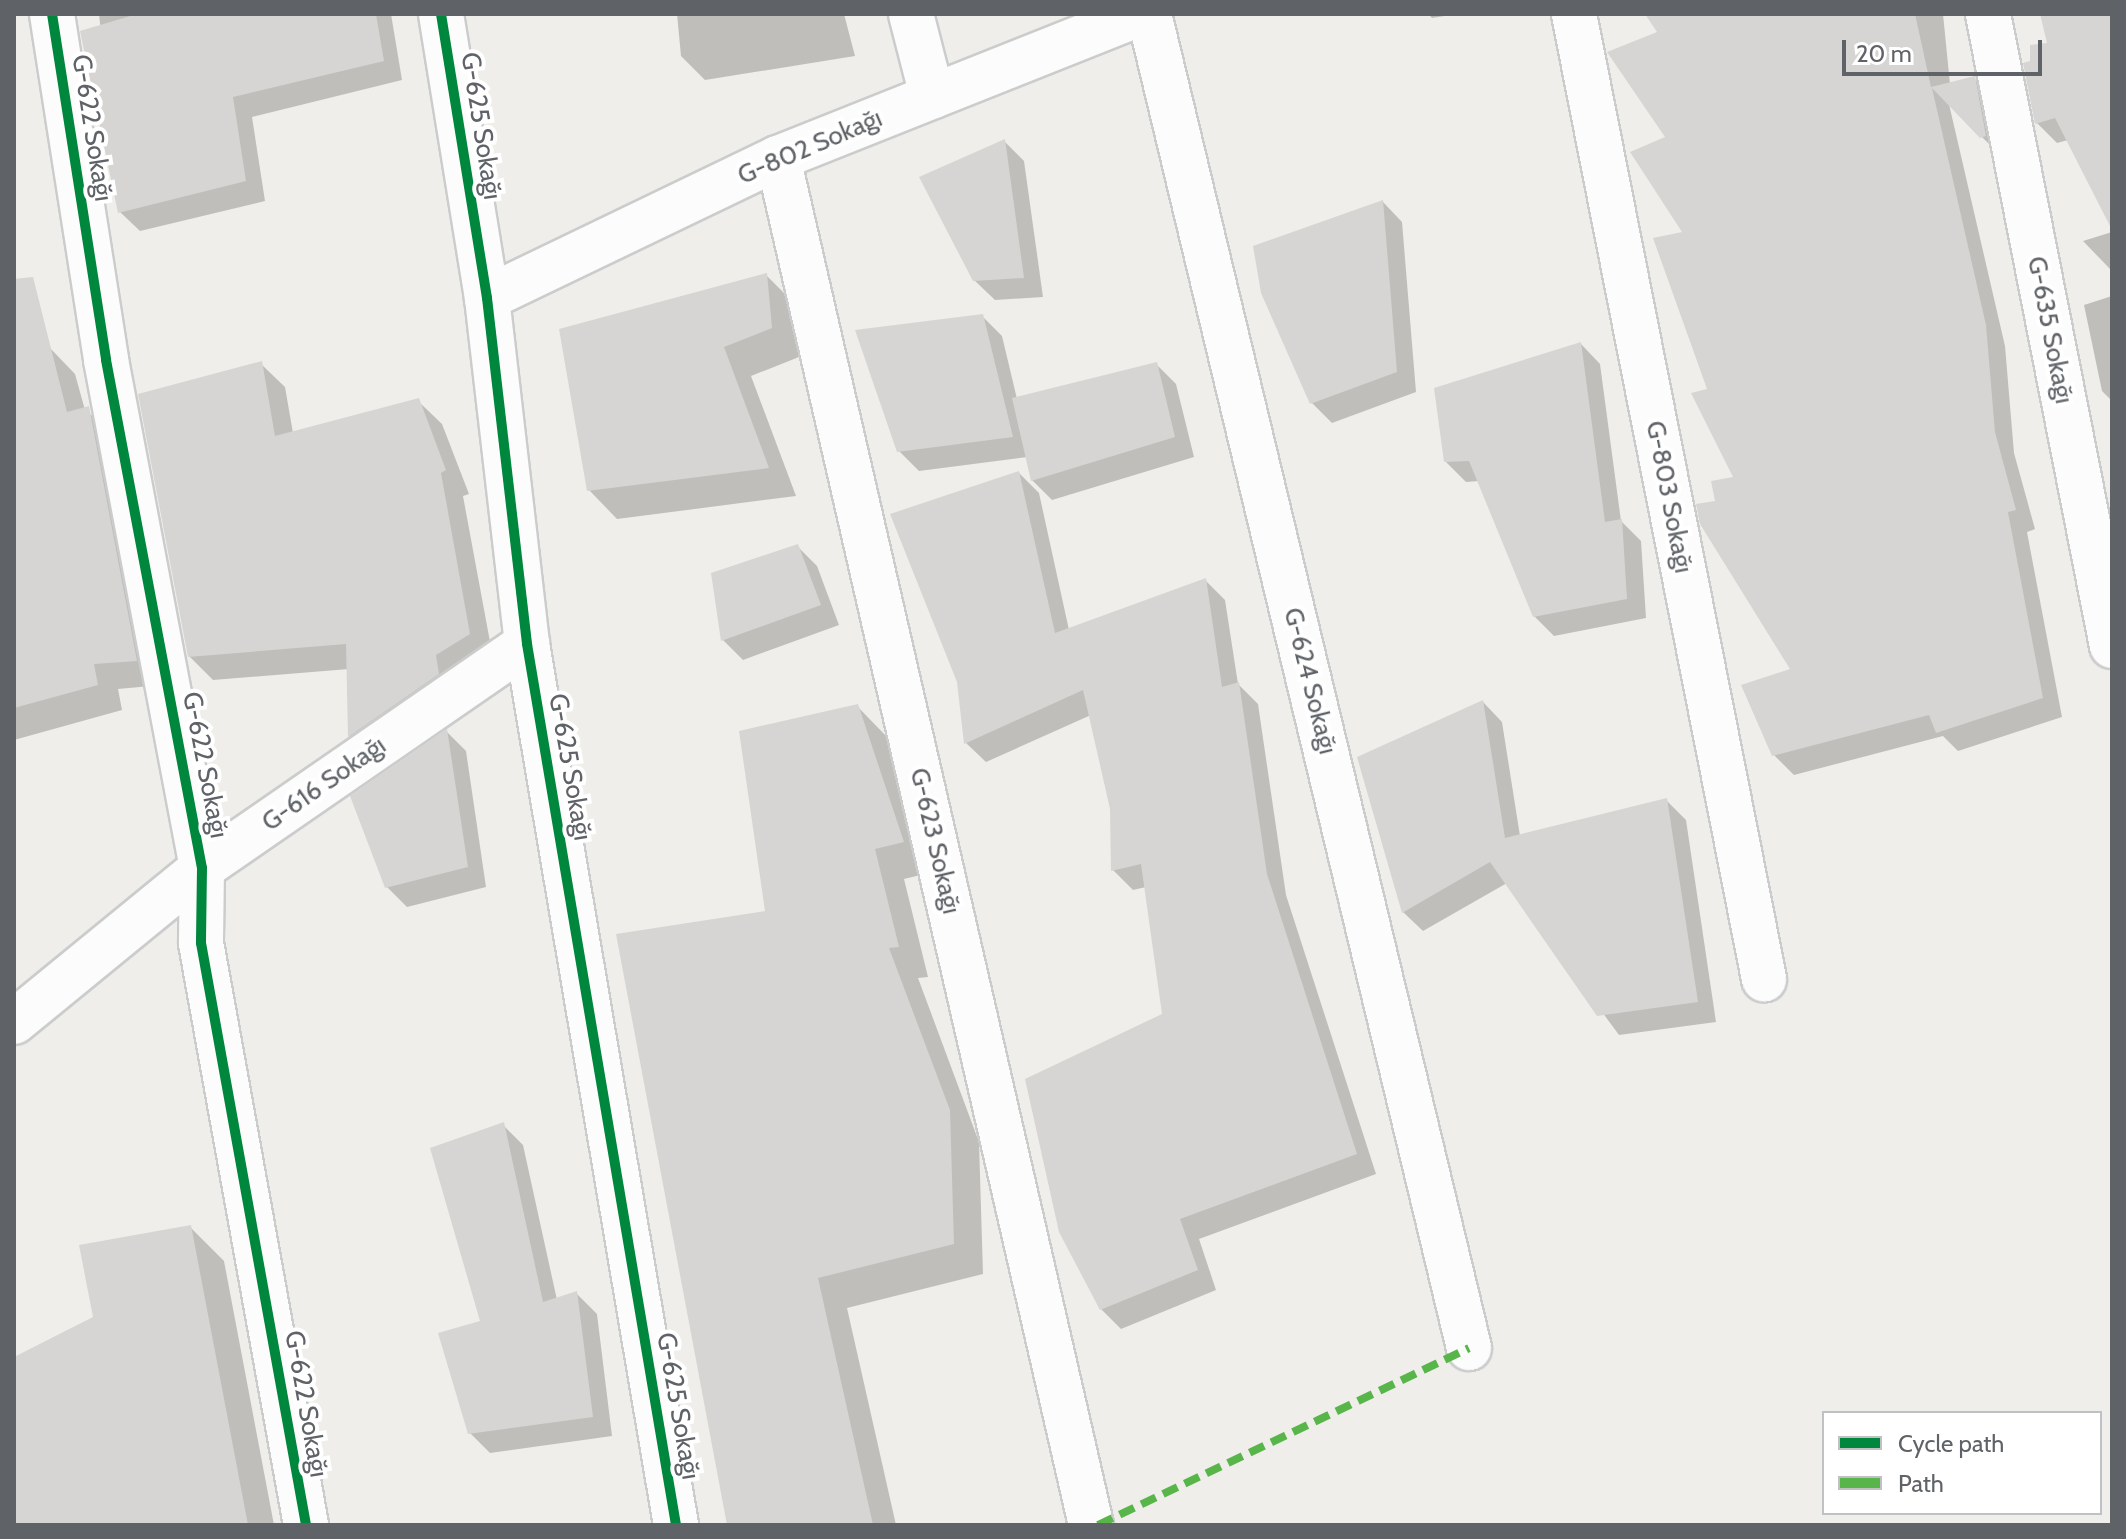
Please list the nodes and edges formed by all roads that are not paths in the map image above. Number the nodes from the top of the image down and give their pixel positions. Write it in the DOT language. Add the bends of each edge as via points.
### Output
graph roads {
  1 [pos="52,14"];
  2 [pos="441,14"];
  3 [pos="911,14"];
  4 [pos="1140,14"];
  5 [pos="1149,14"];
  6 [pos="1574,14"];
  7 [pos="1988,14"];
  8 [pos="932,96"];
  9 [pos="778,158"];
  10 [pos="487,298"];
  11 [pos="527,644"];
  12 [pos="2112,646"];
  13 [pos="202,868"];
  14 [pos="1764,979"];
  15 [pos="14,1022"];
  16 [pos="1469,1348"];
  17 [pos="306,1525"];
  18 [pos="676,1525"];
  19 [pos="1091,1525"];
  1 -- 13 [label="street, G-622 Sokağı" via="106,360"];
  2 -- 10 [label="street, G-625 Sokağı"];
  3 -- 8 [label="street"];
  4 -- 8 [label="street, G-802 Sokağı"];
  5 -- 16 [label="street, G-624 Sokağı"];
  6 -- 14 [label="street, G-803 Sokağı"];
  7 -- 12 [label="street, G-635 Sokağı"];
  8 -- 9 [label="street, G-802 Sokağı"];
  9 -- 10 [label="street, G-802 Sokağı"];
  9 -- 19 [label="street, G-623 Sokağı"];
  10 -- 11 [label="street, G-625 Sokağı"];
  11 -- 13 [label="street, G-616 Sokağı"];
  11 -- 18 [label="street, G-625 Sokağı"];
  13 -- 15 [label="street, G-616 Sokağı"];
  13 -- 17 [label="street, G-622 Sokağı" via="201,943"];
}
